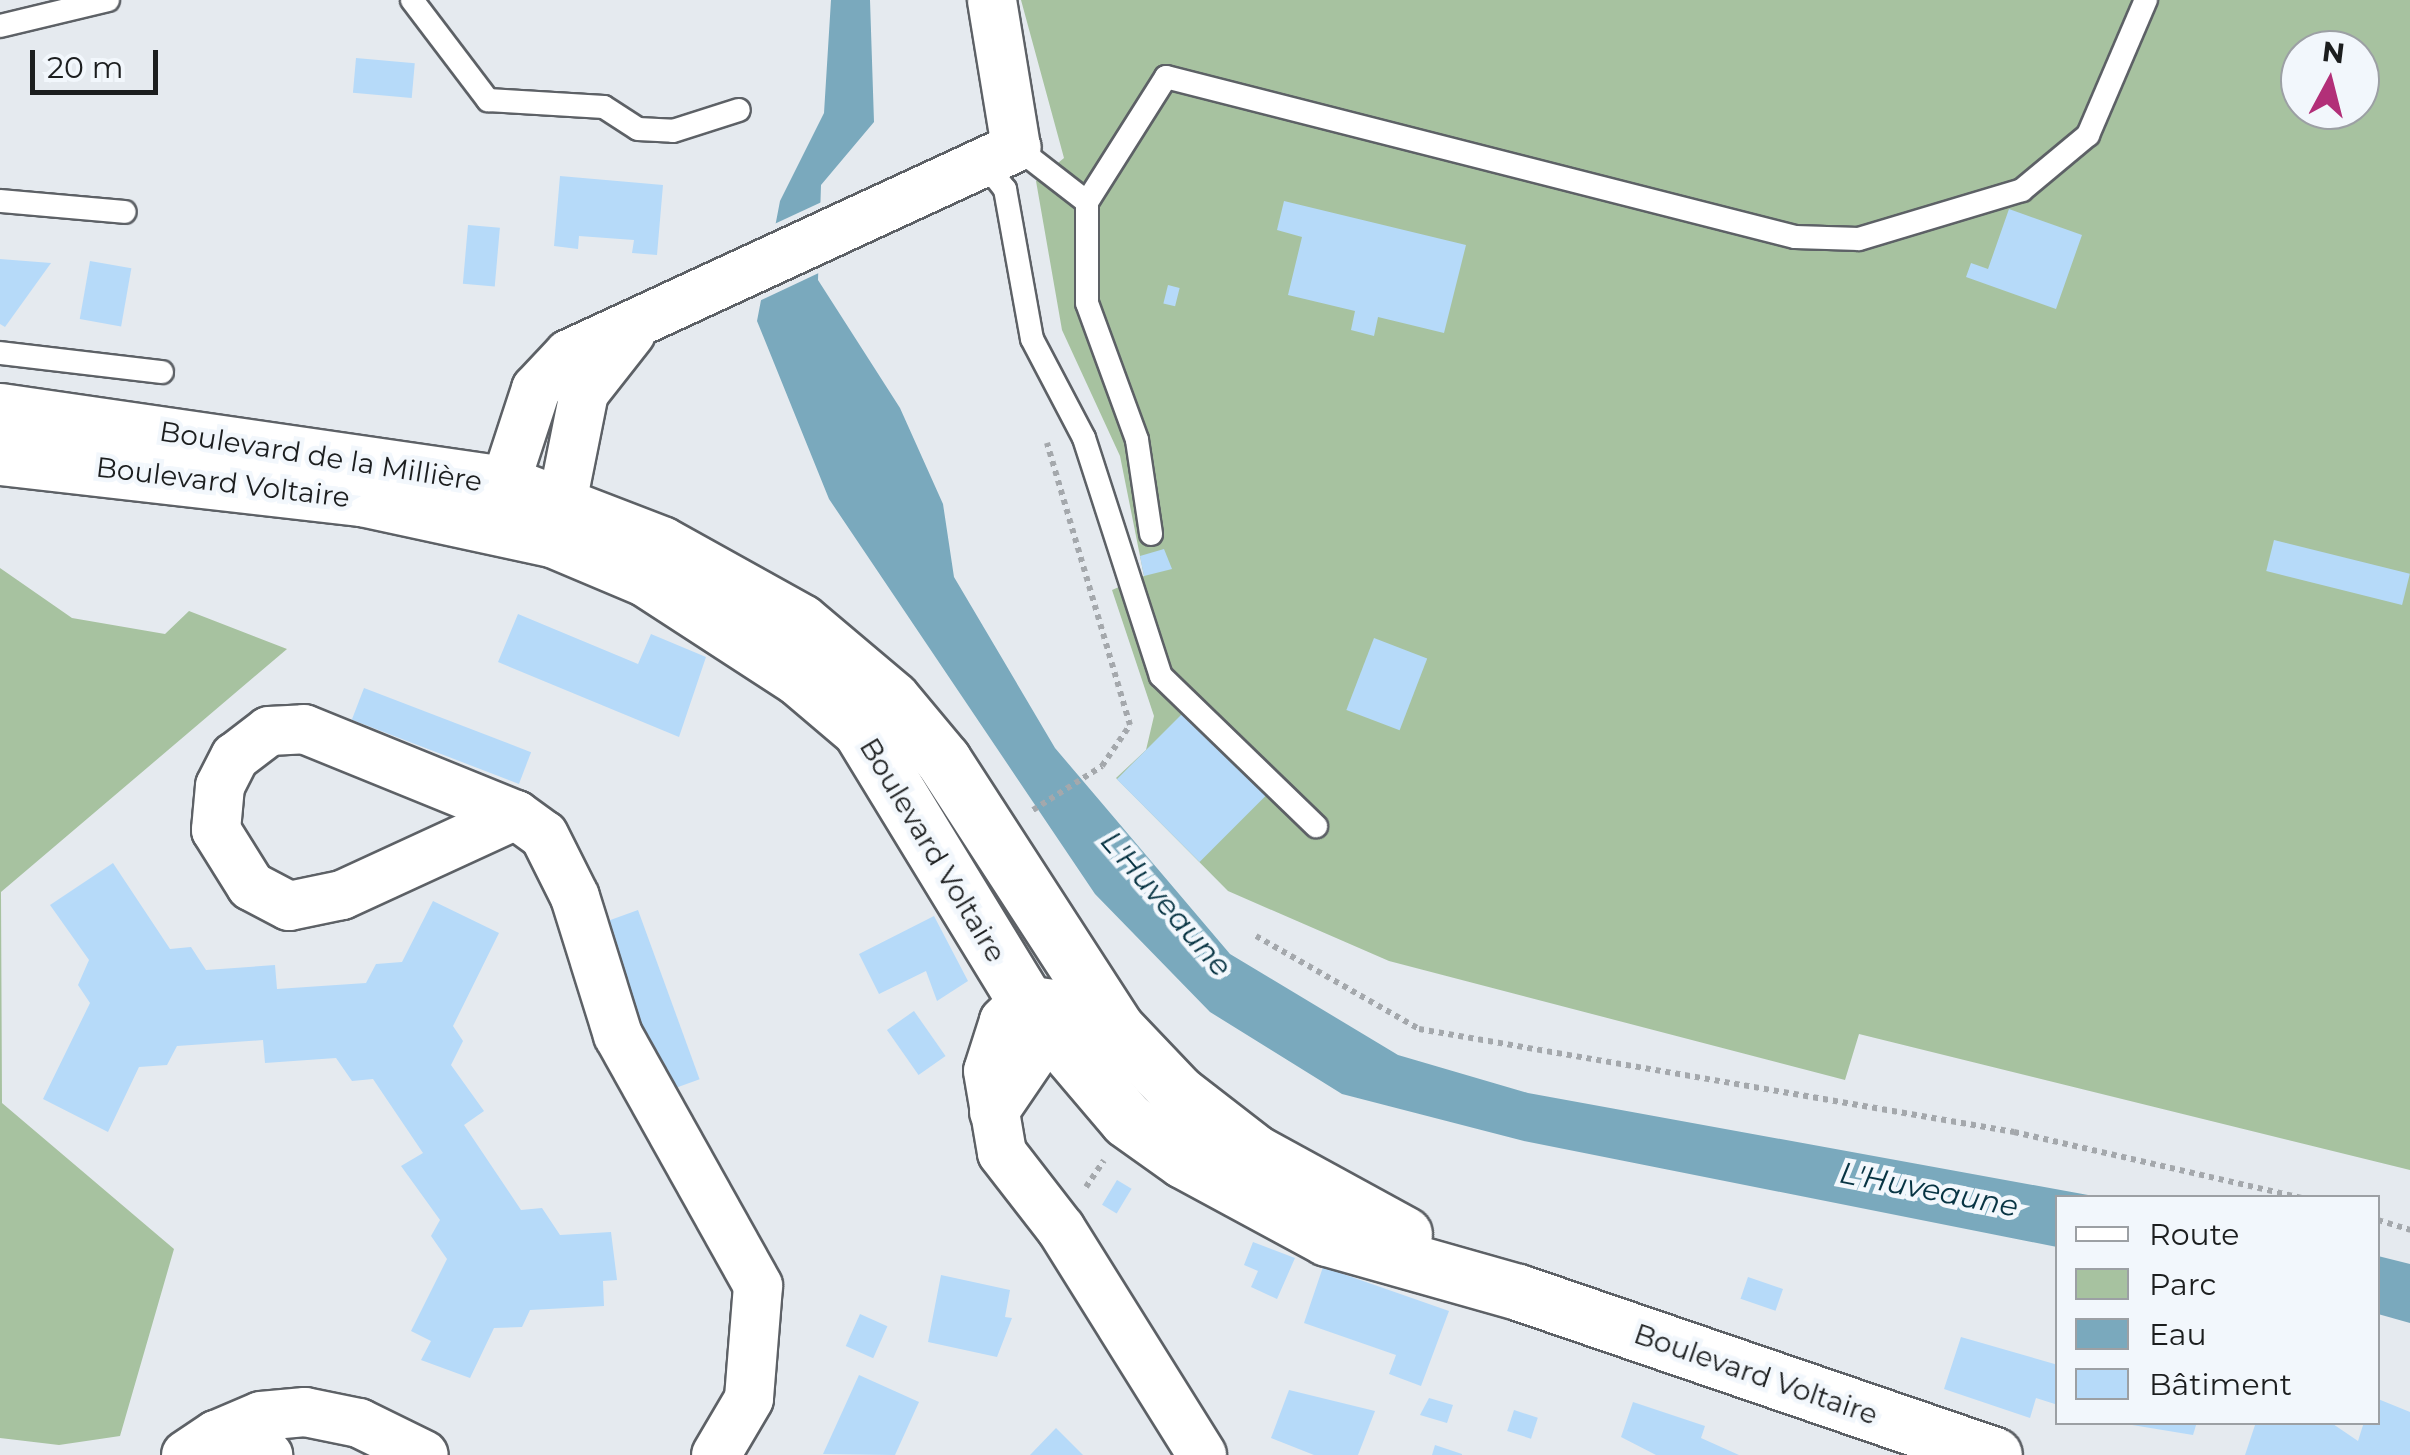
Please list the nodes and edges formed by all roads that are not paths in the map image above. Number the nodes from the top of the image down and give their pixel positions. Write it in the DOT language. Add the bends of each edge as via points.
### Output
graph roads {
  1 [pos="108,0"];
  2 [pos="412,0"];
  3 [pos="992,0"];
  4 [pos="2146,0"];
  5 [pos="0,26"];
  6 [pos="739,110"];
  7 [pos="1001,156"];
  8 [pos="0,201"];
  9 [pos="1087,202"];
  10 [pos="124,212"];
  11 [pos="0,353"];
  12 [pos="162,372"];
  13 [pos="8,428"];
  14 [pos="536,509"];
  15 [pos="1151,534"];
  16 [pos="516,815"];
  17 [pos="1316,826"];
  18 [pos="1007,827"];
  19 [pos="1048,994"];
  20 [pos="1518,1292"];
  21 [pos="201,1445"];
  22 [pos="713,1451"];
  23 [pos="268,1455"];
  24 [pos="424,1455"];
  25 [pos="1202,1455"];
  26 [pos="1994,1455"];
  1 -- 5 [label="lane"];
  2 -- 6 [label="lane" via="488,100 604,107 638,129 673,131"];
  3 -- 7 [label="street"];
  4 -- 9 [label="lane" via="2088,135 2022,190 1859,239 1795,237 1166,77"];
  7 -- 9 [label="lane"];
  7 -- 14 [label="street" via="640,324 584,393"];
  7 -- 17 [label="lane" via="1032,339 1062,396 1161,676"];
  8 -- 10 [label="lane"];
  9 -- 15 [label="lane" via="1088,303 1137,440"];
  11 -- 12 [label="lane"];
  13 -- 14 [label="main road, Boulevard de la Millière"];
  13 -- 14 [label="main road, Boulevard Voltaire" via="362,498"];
  14 -- 18 [label="main road, Boulevard de la Millière" via="661,544 801,622 892,698"];
  14 -- 19 [label="main road, Boulevard Voltaire" via="799,678 860,730"];
  16 -- 16 [label="street" via="342,895 289,906 251,886 216,830 220,786 235,757 269,732 304,729"];
  16 -- 22 [label="street" via="544,835 575,897 618,1035 758,1286 749,1399"];
  18 -- 19 [label="main road, Boulevard Voltaire"];
  19 -- 20 [label="main road, Boulevard Voltaire" via="1118,1030 1232,1134"];
  19 -- 20 [label="main road, Boulevard Voltaire" via="1127,1120 1184,1160 1328,1238"];
  19 -- 25 [label="street" via="994,1112 1002,1153 1061,1228"];
  20 -- 26 [label="main road, Boulevard Voltaire"];
  21 -- 23 [label="street"];
  21 -- 24 [label="street" via="305,1412 359,1424"];
}
